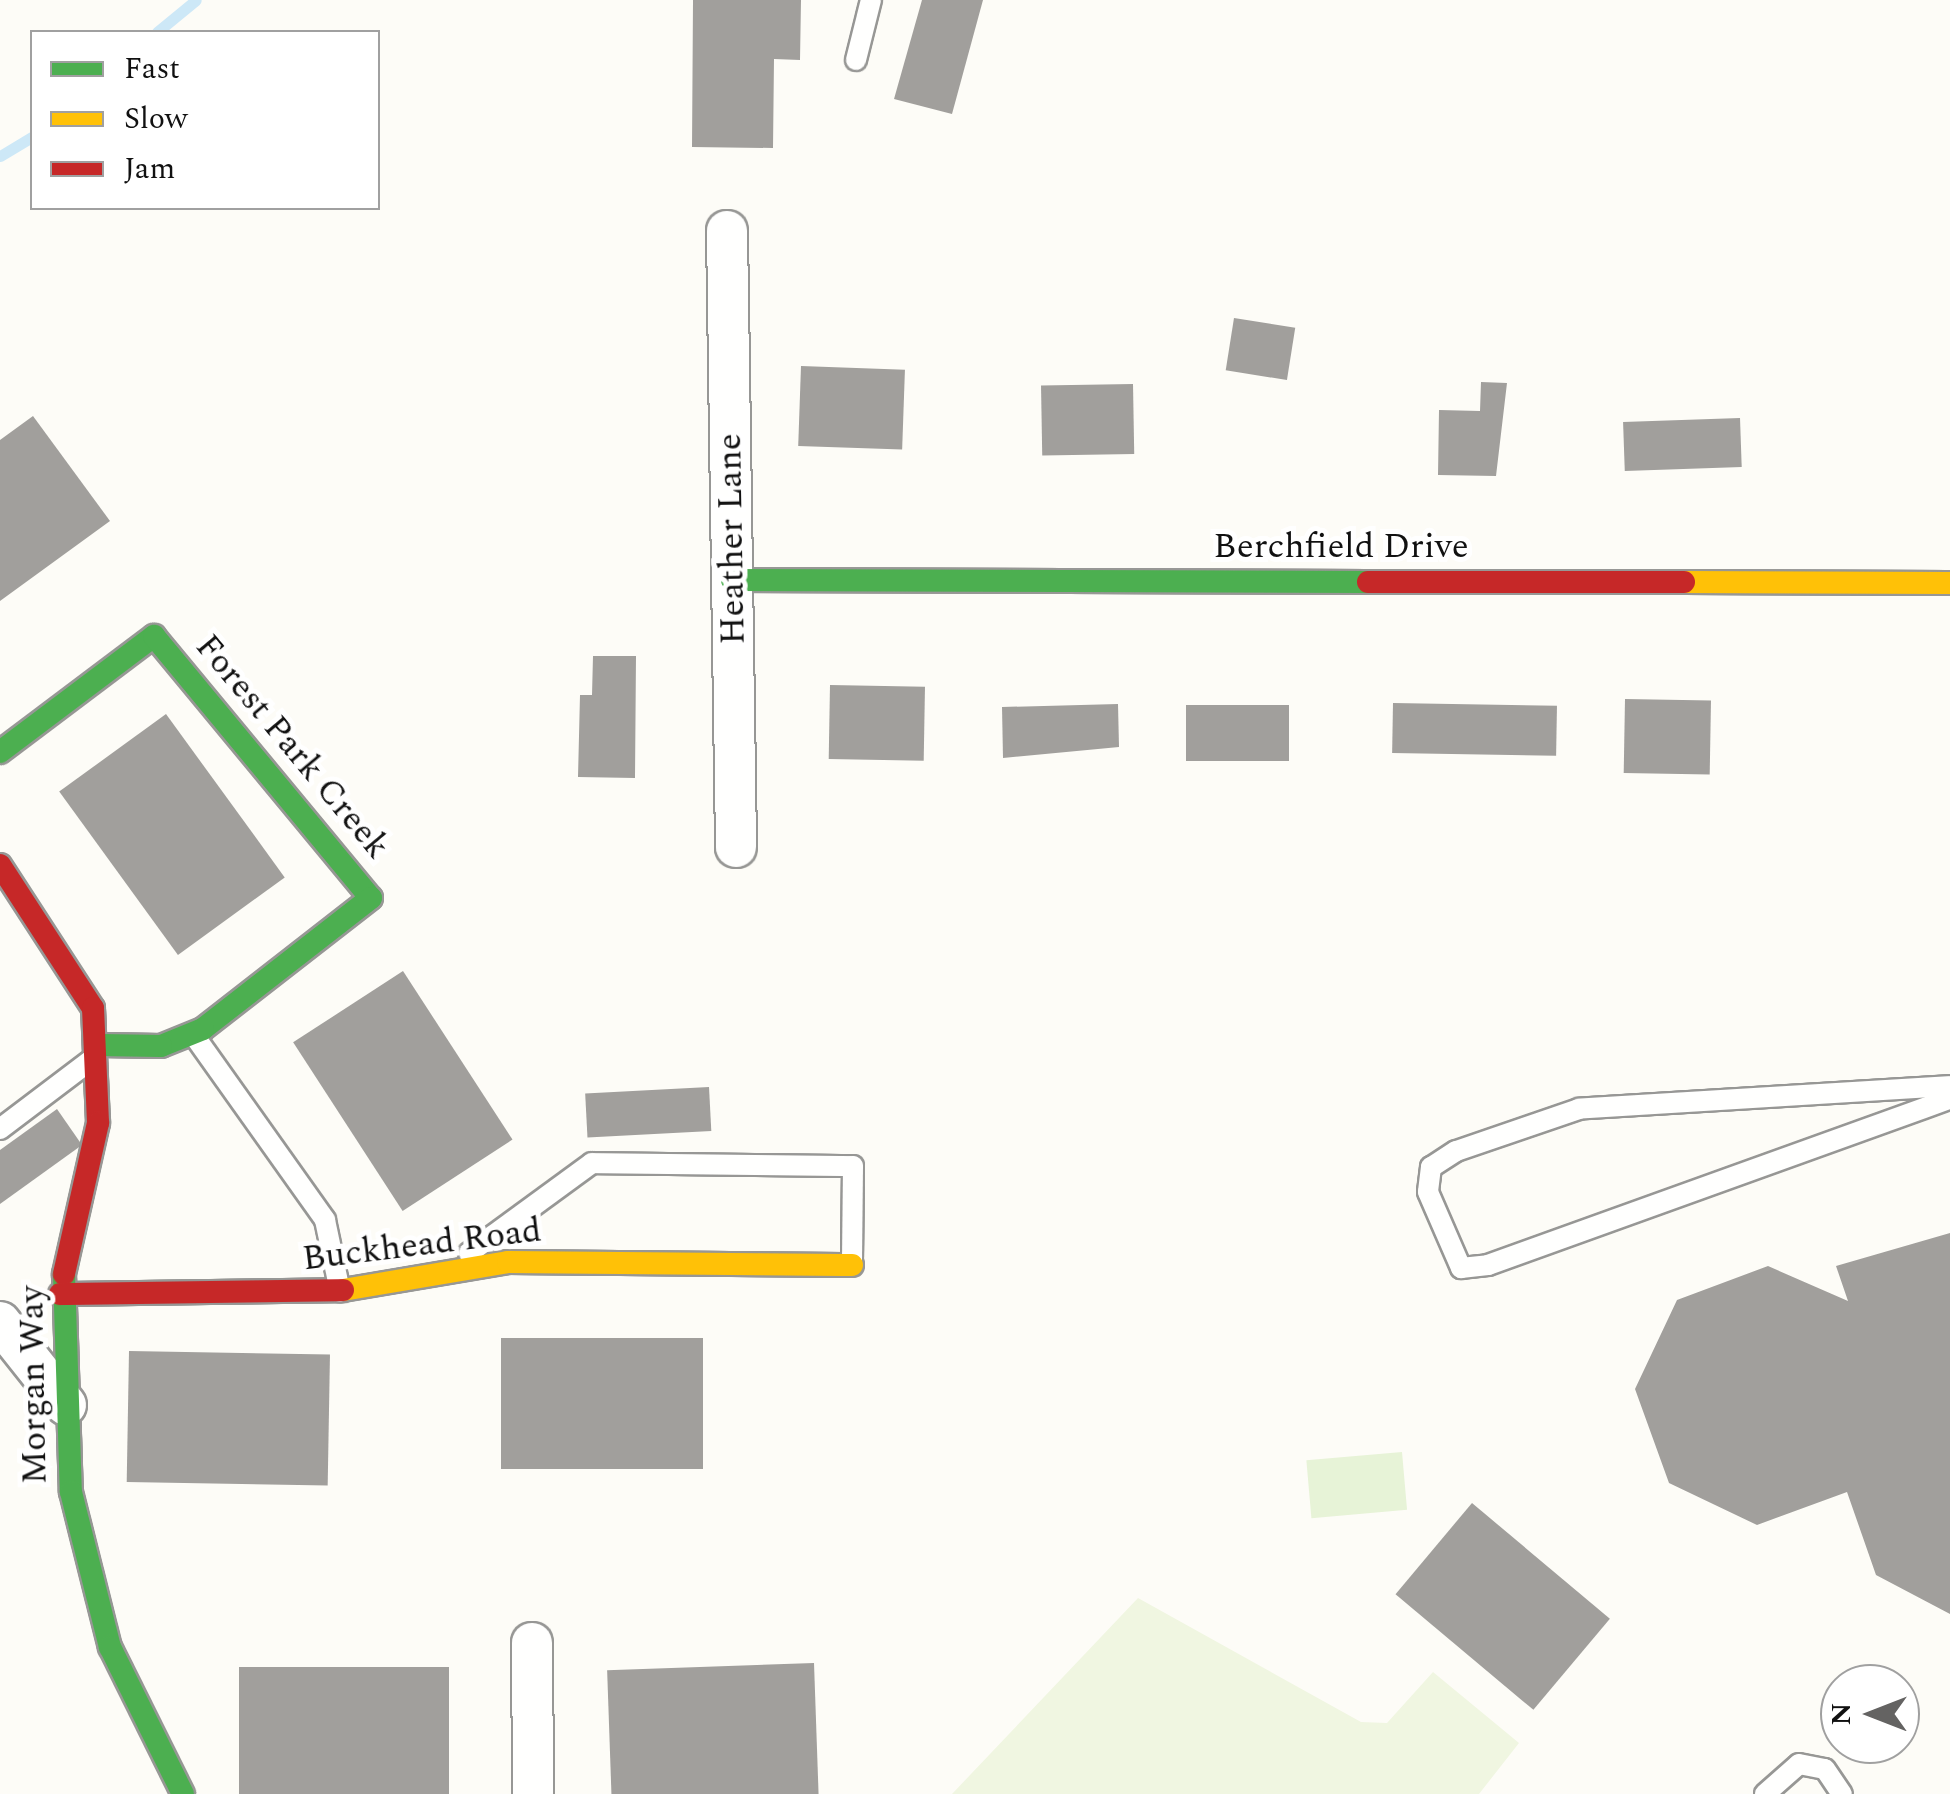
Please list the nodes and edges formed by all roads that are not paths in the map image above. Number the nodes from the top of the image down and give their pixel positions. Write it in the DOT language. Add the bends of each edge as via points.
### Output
graph roads {
  1 [pos="871,0"];
  2 [pos="856,60"];
  3 [pos="727,230"];
  4 [pos="732,580"];
  5 [pos="1950,584"];
  6 [pos="0,752"];
  7 [pos="736,847"];
  8 [pos="0,864"];
  9 [pos="192,1033"];
  10 [pos="100,1049"];
  11 [pos="1950,1086"];
  12 [pos="1950,1099"];
  13 [pos="0,1129"];
  14 [pos="852,1266"];
  15 [pos="429,1282"];
  16 [pos="340,1293"];
  17 [pos="60,1294"];
  18 [pos="0,1322"];
  19 [pos="66,1405"];
  20 [pos="532,1642"];
  21 [pos="183,1794"];
  22 [pos="533,1794"];
  23 [pos="1765,1794"];
  24 [pos="1842,1794"];
  1 -- 2 [label="lane"];
  3 -- 4 [label="street, Heather Lane"];
  4 -- 5 [label="street, Berchfield Drive"];
  4 -- 7 [label="street, Heather Lane"];
  6 -- 9 [label="street, Forest Park Creek" via="154,636 372,898"];
  8 -- 10 [label="street, Morgan Way" via="76,974"];
  9 -- 10 [label="street, Forest Park Creek" via="161,1046"];
  9 -- 16 [label="lane" via="325,1220"];
  10 -- 13 [label="lane"];
  10 -- 17 [label="street, Morgan Way" via="98,1123"];
  11 -- 12 [label="lane" via="1579,1109 1456,1151 1431,1166 1428,1192 1460,1268 1488,1265"];
  14 -- 15 [label="street, Buckhead Road" via="508,1262"];
  14 -- 15 [label="lane" via="853,1166 592,1162"];
  15 -- 16 [label="street, Buckhead Road"];
  16 -- 17 [label="street, Buckhead Road"];
  17 -- 19 [label="street, Morgan Way"];
  18 -- 19 [label="street"];
  19 -- 21 [label="street, Morgan Way" via="84,1571 110,1647"];
  20 -- 22 [label="street"];
  23 -- 24 [label="lane" via="1799,1764 1825,1770"];
}
